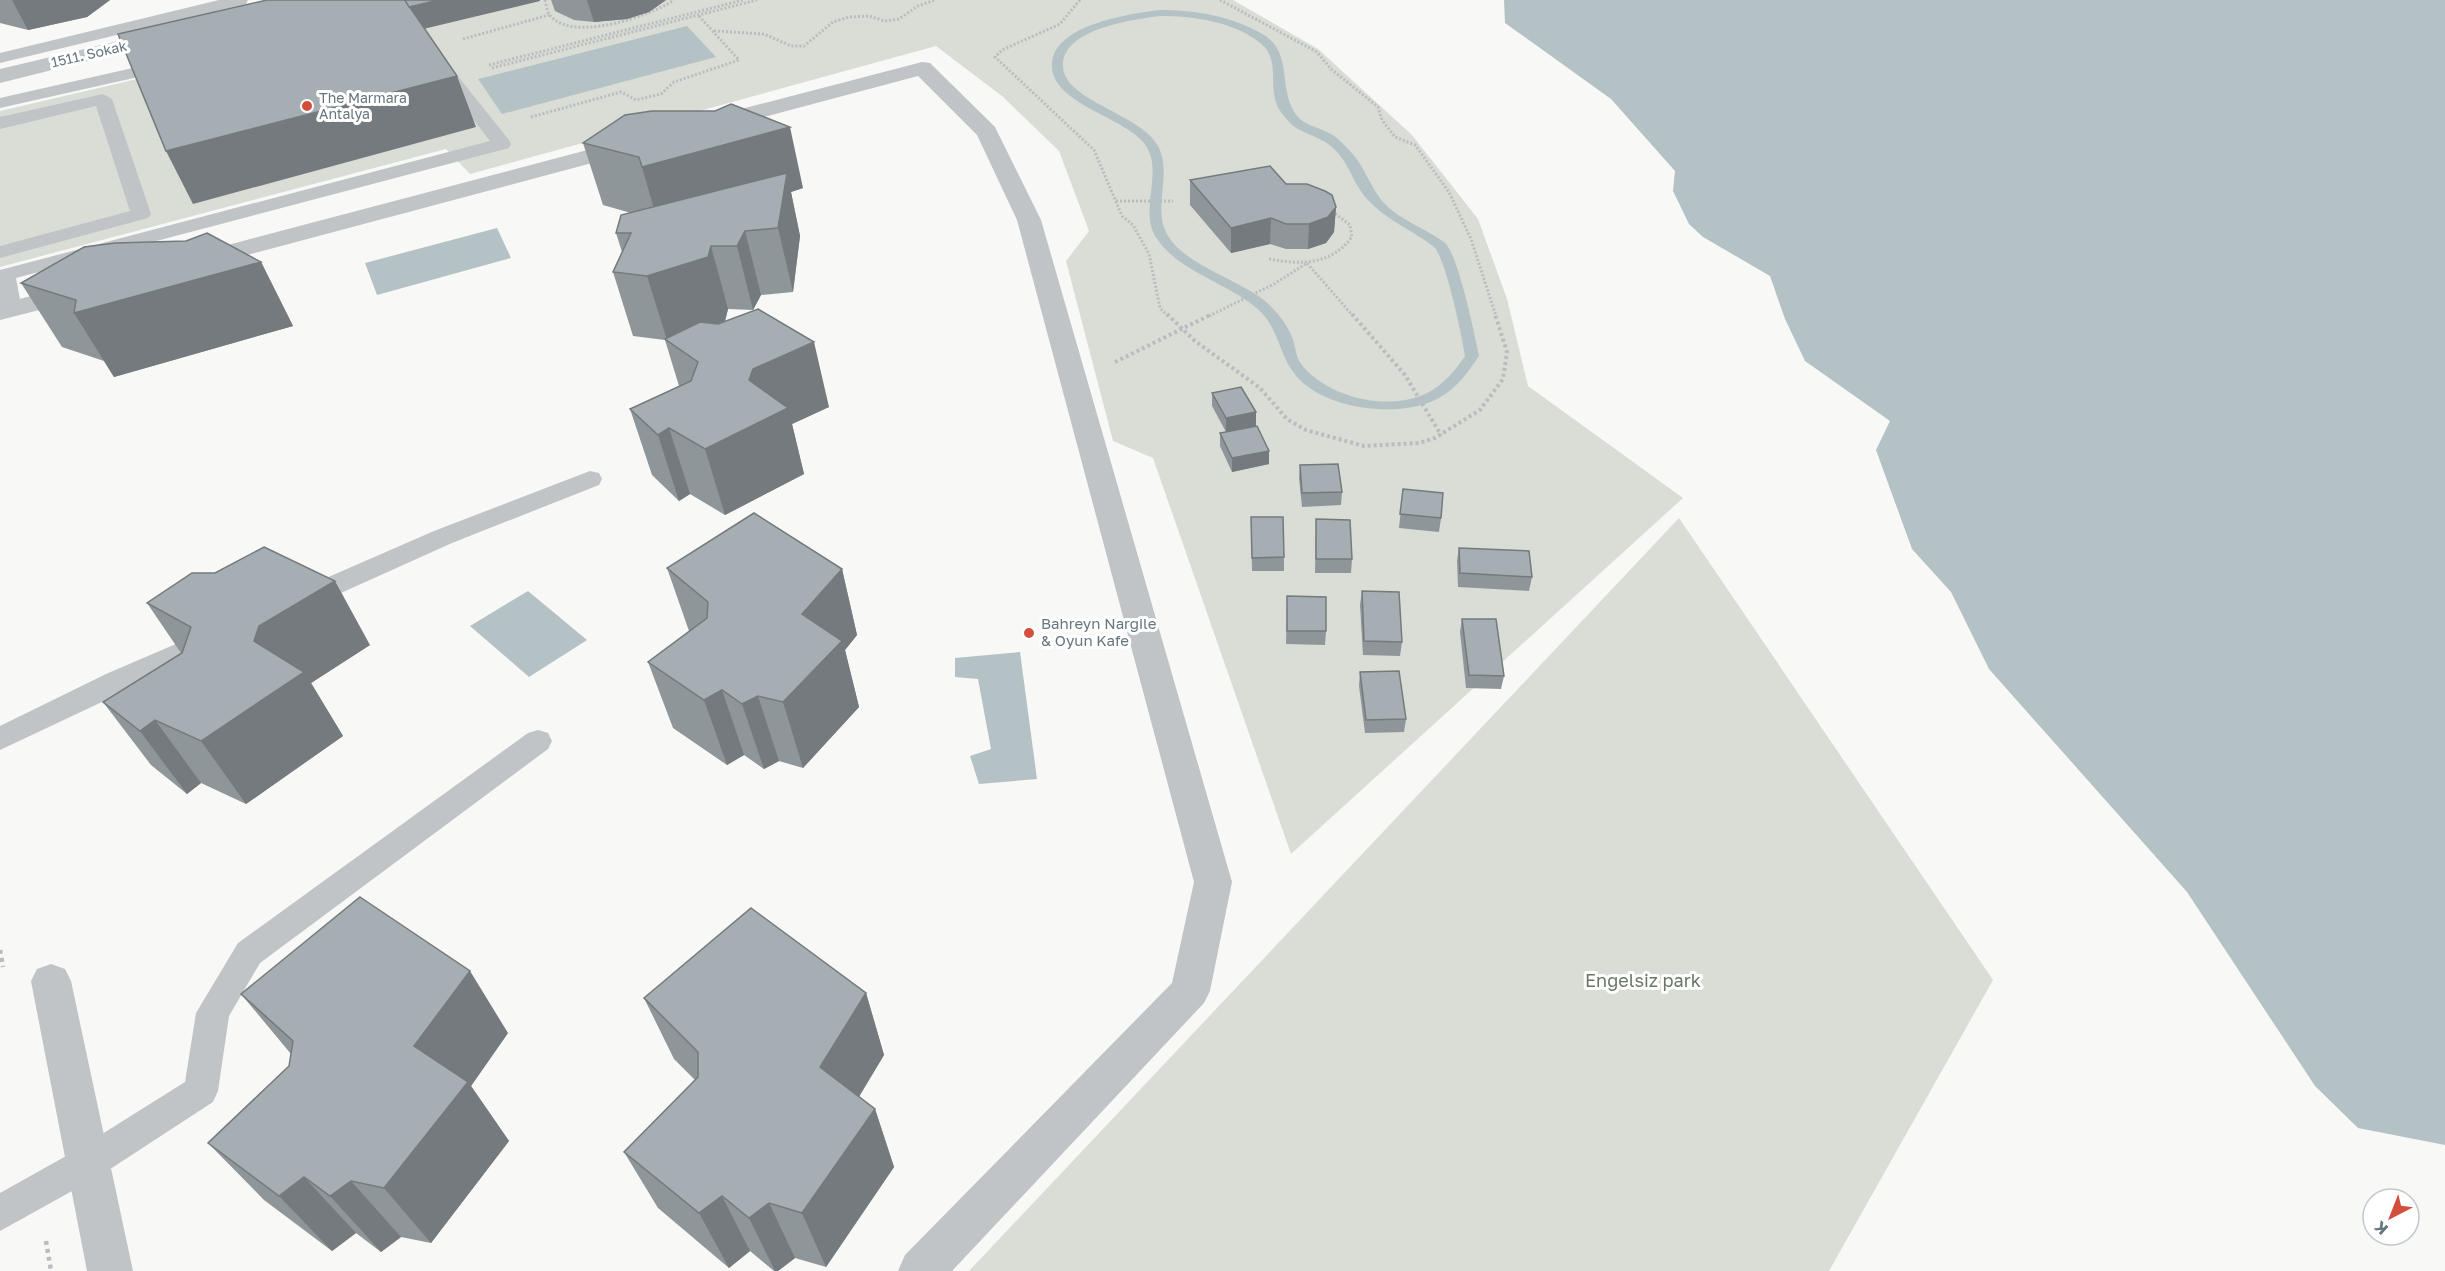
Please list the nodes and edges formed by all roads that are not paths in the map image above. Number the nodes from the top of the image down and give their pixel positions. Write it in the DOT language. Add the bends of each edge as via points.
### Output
graph roads {
  1 [pos="245,8"];
  2 [pos="433,56"];
  3 [pos="0,58"];
  4 [pos="182,62"];
  5 [pos="0,75"];
  6 [pos="0,103"];
  7 [pos="0,123"];
  8 [pos="0,252"];
  9 [pos="172,267"];
  10 [pos="103,285"];
  11 [pos="5,311"];
  12 [pos="590,479"];
  13 [pos="280,609"];
  14 [pos="236,628"];
  15 [pos="0,739"];
  16 [pos="538,741"];
  17 [pos="51,981"];
  18 [pos="88,1163"];
  19 [pos="0,1213"];
  20 [pos="110,1271"];
  21 [pos="921,1271"];
  1 -- 3 [label="lane"];
  1 -- 5 [label="street, 1511. Sokak"];
  2 -- 11 [label="lane" via="502,144 5,275"];
  4 -- 6 [label="lane"];
  7 -- 8 [label="lane" via="103,99 141,214"];
  9 -- 21 [label="street" via="922,68 987,132 1029,220 1213,882 1190,991"];
  10 -- 11 [label="street"];
  12 -- 13 [label="lane" via="443,537"];
  14 -- 15 [label="lane" via="116,681"];
  16 -- 18 [label="lane" via="249,953 213,1012 201,1091"];
  17 -- 18 [label="street"];
  18 -- 19 [label="lane"];
  18 -- 20 [label="street"];
}
